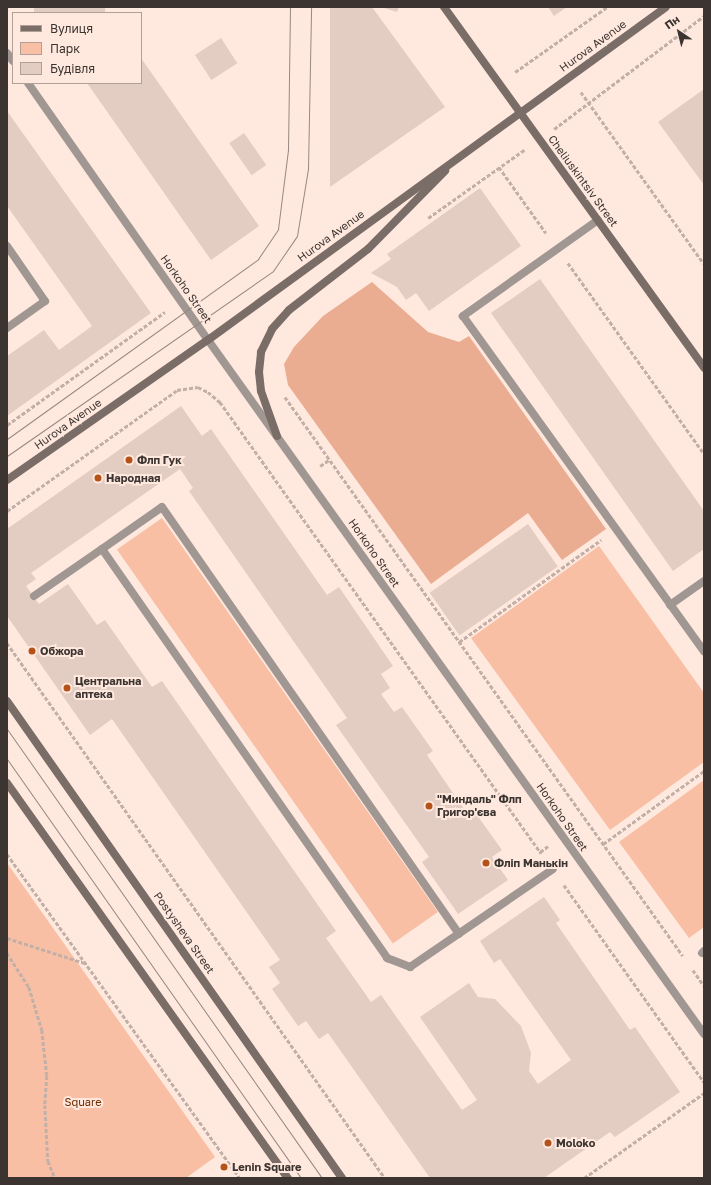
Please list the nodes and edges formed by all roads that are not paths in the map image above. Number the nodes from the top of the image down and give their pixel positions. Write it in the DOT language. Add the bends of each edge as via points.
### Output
graph roads {
  1 [pos="444,7"];
  2 [pos="666,7"];
  3 [pos="29,84"];
  4 [pos="521,112"];
  5 [pos="463,154"];
  6 [pos="598,220"];
  7 [pos="7,246"];
  8 [pos="7,328"];
  9 [pos="208,340"];
  10 [pos="704,368"];
  11 [pos="277,436"];
  12 [pos="7,480"];
  13 [pos="102,548"];
  14 [pos="704,581"];
  15 [pos="34,596"];
  16 [pos="670,605"];
  17 [pos="704,652"];
  18 [pos="7,701"];
  19 [pos="7,783"];
  20 [pos="553,869"];
  21 [pos="459,934"];
  22 [pos="704,1034"];
  23 [pos="288,1178"];
  24 [pos="342,1178"];
  1 -- 4 [label="street, Cheliuskintsiv Street"];
  2 -- 4 [label="street, Hurova Avenue"];
  3 -- 9 [label="street, Horkoho Street"];
  4 -- 5 [label="street, Hurova Avenue"];
  4 -- 6 [label="street, Cheliuskintsiv Street"];
  5 -- 9 [label="street, Hurova Avenue"];
  5 -- 11 [label="street" via="368,249 289,310 272,329 261,352 259,372 261,392"];
  6 -- 10 [label="street, Cheliuskintsiv Street"];
  6 -- 16 [label="street" via="464,316"];
  7 -- 8 [label="street" via="46,301"];
  9 -- 11 [label="street, Horkoho Street"];
  9 -- 12 [label="street, Hurova Avenue"];
  11 -- 22 [label="street, Horkoho Street"];
  13 -- 15 [label="street"];
  13 -- 21 [label="street" via="388,958 410,967"];
  13 -- 21 [label="street" via="162,507"];
  14 -- 16 [label="street"];
  16 -- 17 [label="street"];
  18 -- 24 [label="street, Postysheva Street"];
  19 -- 23 [label="street"];
  20 -- 21 [label="street"];
}
